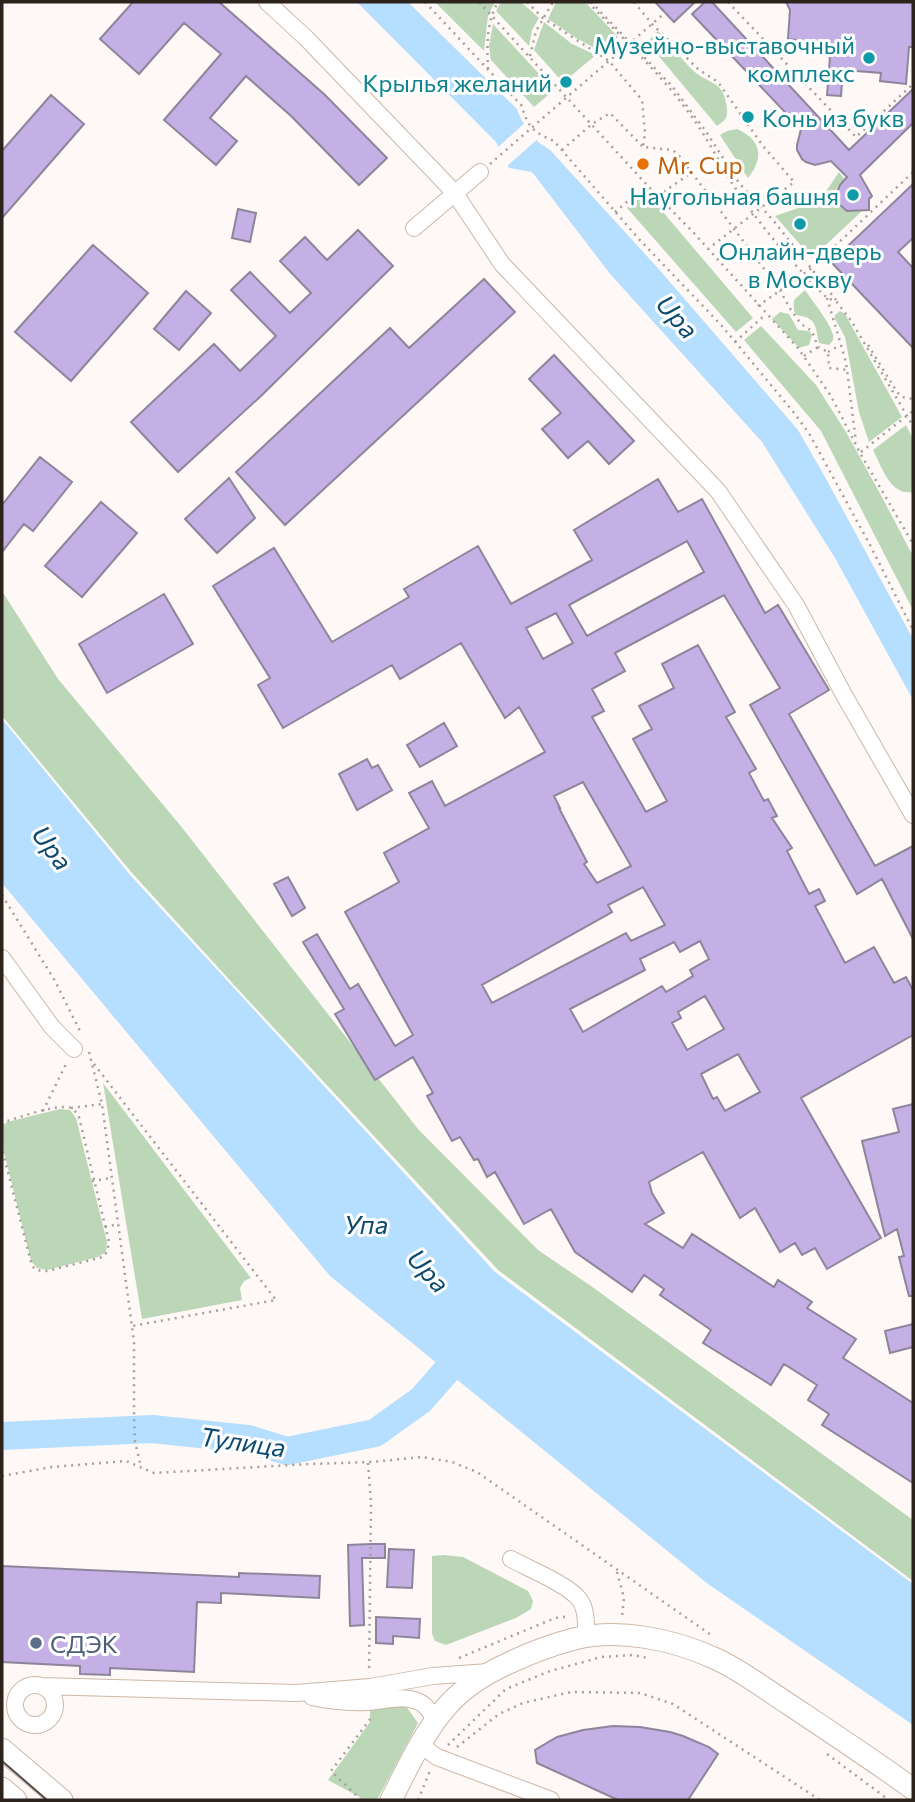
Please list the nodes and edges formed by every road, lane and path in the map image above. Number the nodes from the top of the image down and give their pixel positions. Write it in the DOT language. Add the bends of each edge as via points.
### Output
graph roads {
  1 [pos="267,2"];
  2 [pos="425,2"];
  3 [pos="479,2"];
  4 [pos="498,2"];
  5 [pos="527,2"];
  6 [pos="553,2"];
  7 [pos="589,2"];
  8 [pos="634,2"];
  9 [pos="729,2"];
  10 [pos="666,12"];
  11 [pos="491,15"];
  12 [pos="543,18"];
  13 [pos="652,24"];
  14 [pos="629,44"];
  15 [pos="530,57"];
  16 [pos="609,61"];
  17 [pos="488,69"];
  18 [pos="913,84"];
  19 [pos="567,97"];
  20 [pos="592,124"];
  21 [pos="643,147"];
  22 [pos="562,150"];
  23 [pos="716,155"];
  24 [pos="485,168"];
  25 [pos="692,172"];
  26 [pos="913,172"];
  27 [pos="648,185"];
  28 [pos="454,192"];
  29 [pos="658,196"];
  30 [pos="762,207"];
  31 [pos="615,212"];
  32 [pos="754,213"];
  33 [pos="414,228"];
  34 [pos="734,229"];
  35 [pos="708,249"];
  36 [pos="812,268"];
  37 [pos="803,274"];
  38 [pos="780,290"];
  39 [pos="827,298"];
  40 [pos="758,306"];
  41 [pos="766,314"];
  42 [pos="735,342"];
  43 [pos="841,345"];
  44 [pos="818,347"];
  45 [pos="828,352"];
  46 [pos="804,356"];
  47 [pos="847,370"];
  48 [pos="913,399"];
  49 [pos="913,411"];
  50 [pos="906,416"];
  51 [pos="913,426"];
  52 [pos="856,446"];
  53 [pos="860,453"];
  54 [pos="913,544"];
  55 [pos="913,630"];
  56 [pos="913,815"];
  57 [pos="2,895"];
  58 [pos="2,958"];
  59 [pos="79,1044"];
  60 [pos="93,1063"];
  61 [pos="102,1104"];
  62 [pos="71,1108"];
  63 [pos="43,1111"];
  64 [pos="2,1125"];
  65 [pos="2,1149"];
  66 [pos="111,1178"];
  67 [pos="93,1181"];
  68 [pos="119,1224"];
  69 [pos="105,1227"];
  70 [pos="132,1326"];
  71 [pos="368,1462"];
  72 [pos="141,1467"];
  73 [pos="2,1476"];
  74 [pos="511,1559"];
  75 [pos="616,1570"];
  76 [pos="585,1615"];
  77 [pos="613,1635"];
  78 [pos="586,1637"];
  79 [pos="719,1641"];
  80 [pos="647,1658"];
  81 [pos="454,1660"];
  82 [pos="489,1672"];
  83 [pos="42,1686"];
  84 [pos="378,1693"];
  85 [pos="435,1721"];
  86 [pos="2,1749"];
  87 [pos="428,1751"];
  88 [pos="825,1752"];
  89 [pos="2,1788"];
  90 [pos="913,1789"];
  91 [pos="16,1800"];
  92 [pos="62,1800"];
  93 [pos="361,1800"];
  94 [pos="391,1800"];
  95 [pos="418,1800"];
  96 [pos="551,1800"];
  97 [pos="820,1800"];
  98 [pos="889,1800"];
  1 -- 28 [label="lane"];
  2 -- 17 [label="path"];
  3 -- 11 [label="path"];
  4 -- 11 [label="path"];
  5 -- 12 [label="path"];
  6 -- 12 [label="path"];
  7 -- 14 [label="path"];
  8 -- 13 [label="path"];
  9 -- 18 [label="path" via="856,137"];
  10 -- 13 [label="path"];
  11 -- 15 [label="path"];
  11 -- 17 [label="path"];
  12 -- 15 [label="path"];
  12 -- 16 [label="path"];
  13 -- 14 [label="path"];
  13 -- 30 [label="path" via="718,82 794,182"];
  14 -- 16 [label="path"];
  14 -- 23 [label="path" via="687,109"];
  14 -- 30 [label="path" via="672,86 738,183"];
  15 -- 19 [label="path"];
  16 -- 19 [label="path"];
  16 -- 21 [label="path" via="642,100"];
  17 -- 22 [label="path" via="522,106 525,120"];
  19 -- 20 [label="path"];
  19 -- 24 [label="path, bridge"];
  20 -- 21 [label="path" via="610,113"];
  20 -- 22 [label="path"];
  20 -- 27 [label="path"];
  21 -- 25 [label="path" via="673,150"];
  22 -- 31 [label="path"];
  23 -- 25 [label="path"];
  23 -- 32 [label="path"];
  24 -- 28 [label="lane"];
  25 -- 29 [label="path"];
  25 -- 34 [label="path"];
  26 -- 36 [label="path"];
  27 -- 29 [label="path"];
  27 -- 31 [label="path"];
  28 -- 33 [label="lane"];
  28 -- 56 [label="lane" via="502,264 718,491 796,605"];
  29 -- 35 [label="path"];
  30 -- 32 [label="path"];
  30 -- 36 [label="path"];
  31 -- 42 [label="path"];
  32 -- 34 [label="path"];
  32 -- 37 [label="path"];
  34 -- 35 [label="path"];
  34 -- 38 [label="path"];
  35 -- 40 [label="path"];
  36 -- 37 [label="path"];
  36 -- 48 [label="path" via="854,321 897,392"];
  37 -- 38 [label="path"];
  37 -- 39 [label="path"];
  38 -- 40 [label="path"];
  38 -- 44 [label="path" via="801,324 812,331"];
  39 -- 43 [label="path"];
  39 -- 50 [label="path" via="836,301 852,321"];
  40 -- 41 [label="path"];
  41 -- 42 [label="path"];
  41 -- 46 [label="path"];
  42 -- 55 [label="path" via="810,435"];
  43 -- 45 [label="path"];
  43 -- 47 [label="path"];
  44 -- 45 [label="path"];
  44 -- 46 [label="path"];
  45 -- 47 [label="path" via="830,368"];
  46 -- 52 [label="path"];
  47 -- 52 [label="path"];
  49 -- 50 [label="path"];
  50 -- 51 [label="path"];
  50 -- 53 [label="path"];
  52 -- 53 [label="path"];
  53 -- 54 [label="path"];
  57 -- 59 [label="path" via="55,981"];
  58 -- 59 [label="lane" via="51,1027"];
  59 -- 60 [label="path"];
  59 -- 63 [label="path"];
  60 -- 61 [label="path"];
  60 -- 70 [label="path" via="276,1300"];
  61 -- 62 [label="path"];
  61 -- 66 [label="path"];
  62 -- 63 [label="path"];
  62 -- 67 [label="path" via="79,1117"];
  63 -- 64 [label="path"];
  65 -- 69 [label="path" via="30,1262 36,1270 103,1257 108,1247"];
  66 -- 67 [label="path"];
  66 -- 68 [label="path"];
  67 -- 69 [label="path"];
  68 -- 69 [label="path"];
  68 -- 70 [label="path"];
  70 -- 72 [label="path" via="135,1442"];
  71 -- 72 [label="path" via="154,1473"];
  71 -- 75 [label="path" via="422,1457 477,1472"];
  71 -- 84 [label="path" via="369,1679 377,1680"];
  72 -- 73 [label="path" via="126,1461"];
  74 -- 76 [label="lane" via="568,1589 580,1600"];
  75 -- 77 [label="path" via="624,1598"];
  75 -- 79 [label="path"];
  76 -- 78 [label="lane"];
  76 -- 81 [label="path" via="555,1618"];
  77 -- 78 [label="main road"];
  77 -- 90 [label="main road" via="656,1639 731,1666"];
  78 -- 82 [label="main road" via="532,1652"];
  80 -- 87 [label="path" via="602,1657 506,1689 464,1728"];
  82 -- 84 [label="lane" via="433,1676"];
  82 -- 85 [label="main road" via="450,1702"];
  83 -- 84 [label="lane" via="296,1693 332,1701"];
  84 -- 85 [label="lane" via="419,1702"];
  84 -- 93 [label="path" via="379,1706 331,1770"];
  85 -- 87 [label="main road"];
  86 -- 92 [label="main road"];
  87 -- 94 [label="main road"];
  87 -- 95 [label="path"];
  87 -- 96 [label="lane"];
  87 -- 97 [label="path" via="457,1747 499,1714 523,1703 571,1692 640,1693 673,1704"];
  88 -- 98 [label="path"];
  89 -- 91 [label="main road"];
}
